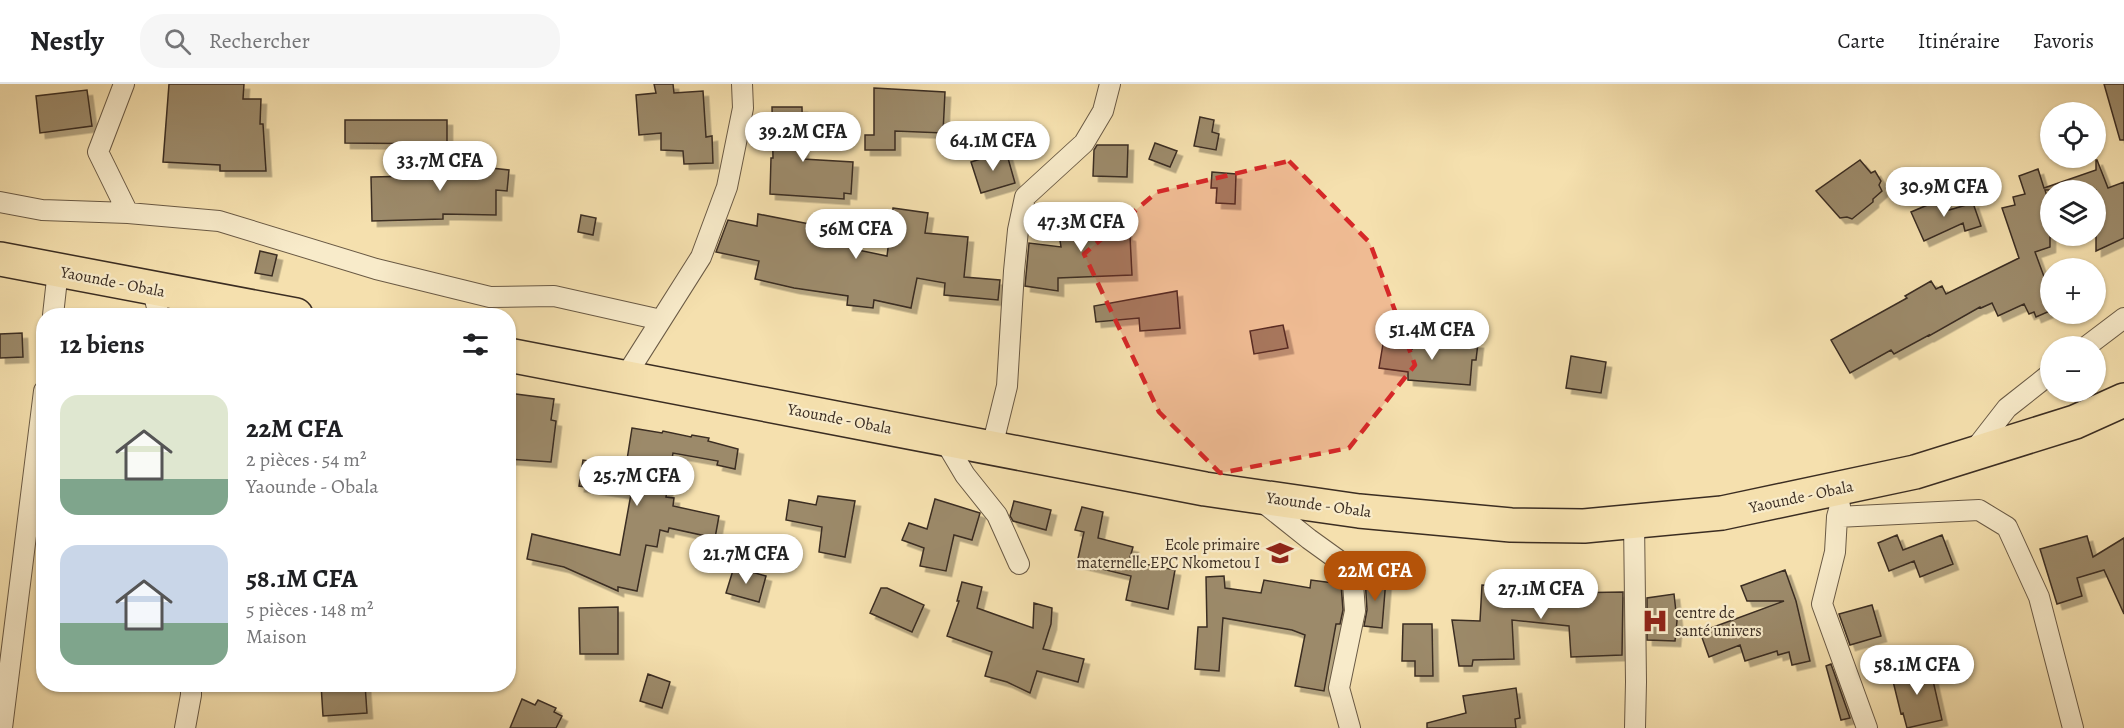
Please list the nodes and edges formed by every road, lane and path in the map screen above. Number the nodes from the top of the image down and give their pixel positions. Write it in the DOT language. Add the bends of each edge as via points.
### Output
graph roads {
  1 [pos="124,84"];
  2 [pos="742,84"];
  3 [pos="1110,84"];
  4 [pos="0,202"];
  5 [pos="128,213"];
  6 [pos="0,259"];
  7 [pos="58,270"];
  8 [pos="156,302"];
  9 [pos="54,308"];
  10 [pos="221,308"];
  11 [pos="2124,318"];
  12 [pos="661,320"];
  13 [pos="2100,336"];
  14 [pos="516,357"];
  15 [pos="625,377"];
  16 [pos="2040,382"];
  17 [pos="2124,400"];
  18 [pos="943,438"];
  19 [pos="992,447"];
  20 [pos="36,455"];
  21 [pos="1970,455"];
  22 [pos="1255,496"];
  23 [pos="1841,502"];
  24 [pos="1634,521"];
  25 [pos="1019,564"];
  26 [pos="191,692"];
  27 [pos="2,728"];
  28 [pos="184,728"];
  29 [pos="1350,728"];
  30 [pos="1635,728"];
  31 [pos="1867,728"];
  32 [pos="2073,728"];
  1 -- 5 [label="street" via="98,152"];
  2 -- 12 [label="street" via="743,108 727,187 701,257"];
  3 -- 19 [label="street" via="1103,111 1084,143 1025,197 1014,271 1007,386"];
  4 -- 5 [label="street" via="42,210"];
  5 -- 12 [label="street" via="219,221 376,269 490,297 554,297"];
  6 -- 7 [label="highway, Yaounde - Obala"];
  7 -- 8 [label="highway, Yaounde - Obala"];
  7 -- 9 [label="street"];
  8 -- 10 [label="highway, Yaounde - Obala"];
  11 -- 13 [label="street"];
  12 -- 15 [label="street"];
  14 -- 15 [label="highway, Yaounde - Obala"];
  15 -- 18 [label="highway, Yaounde - Obala"];
  16 -- 21 [label="street" via="2007,408"];
  17 -- 21 [label="highway, Yaounde - Obala" via="2075,422"];
  18 -- 19 [label="highway, Yaounde - Obala"];
  18 -- 25 [label="street" via="965,475 998,515"];
  19 -- 22 [label="highway, Yaounde - Obala"];
  20 -- 27 [label="street"];
  21 -- 23 [label="highway, Yaounde - Obala"];
  22 -- 24 [label="highway, Yaounde - Obala" via="1359,511 1511,525 1584,526"];
  22 -- 29 [label="street" via="1352,570 1354,611 1339,688"];
  23 -- 24 [label="highway, Yaounde - Obala"];
  23 -- 31 [label="street" via="1835,552 1822,604"];
  23 -- 32 [label="street" via="1979,510 2007,527 2039,597"];
  24 -- 30 [label="street"];
  26 -- 28 [label="street"];
}
